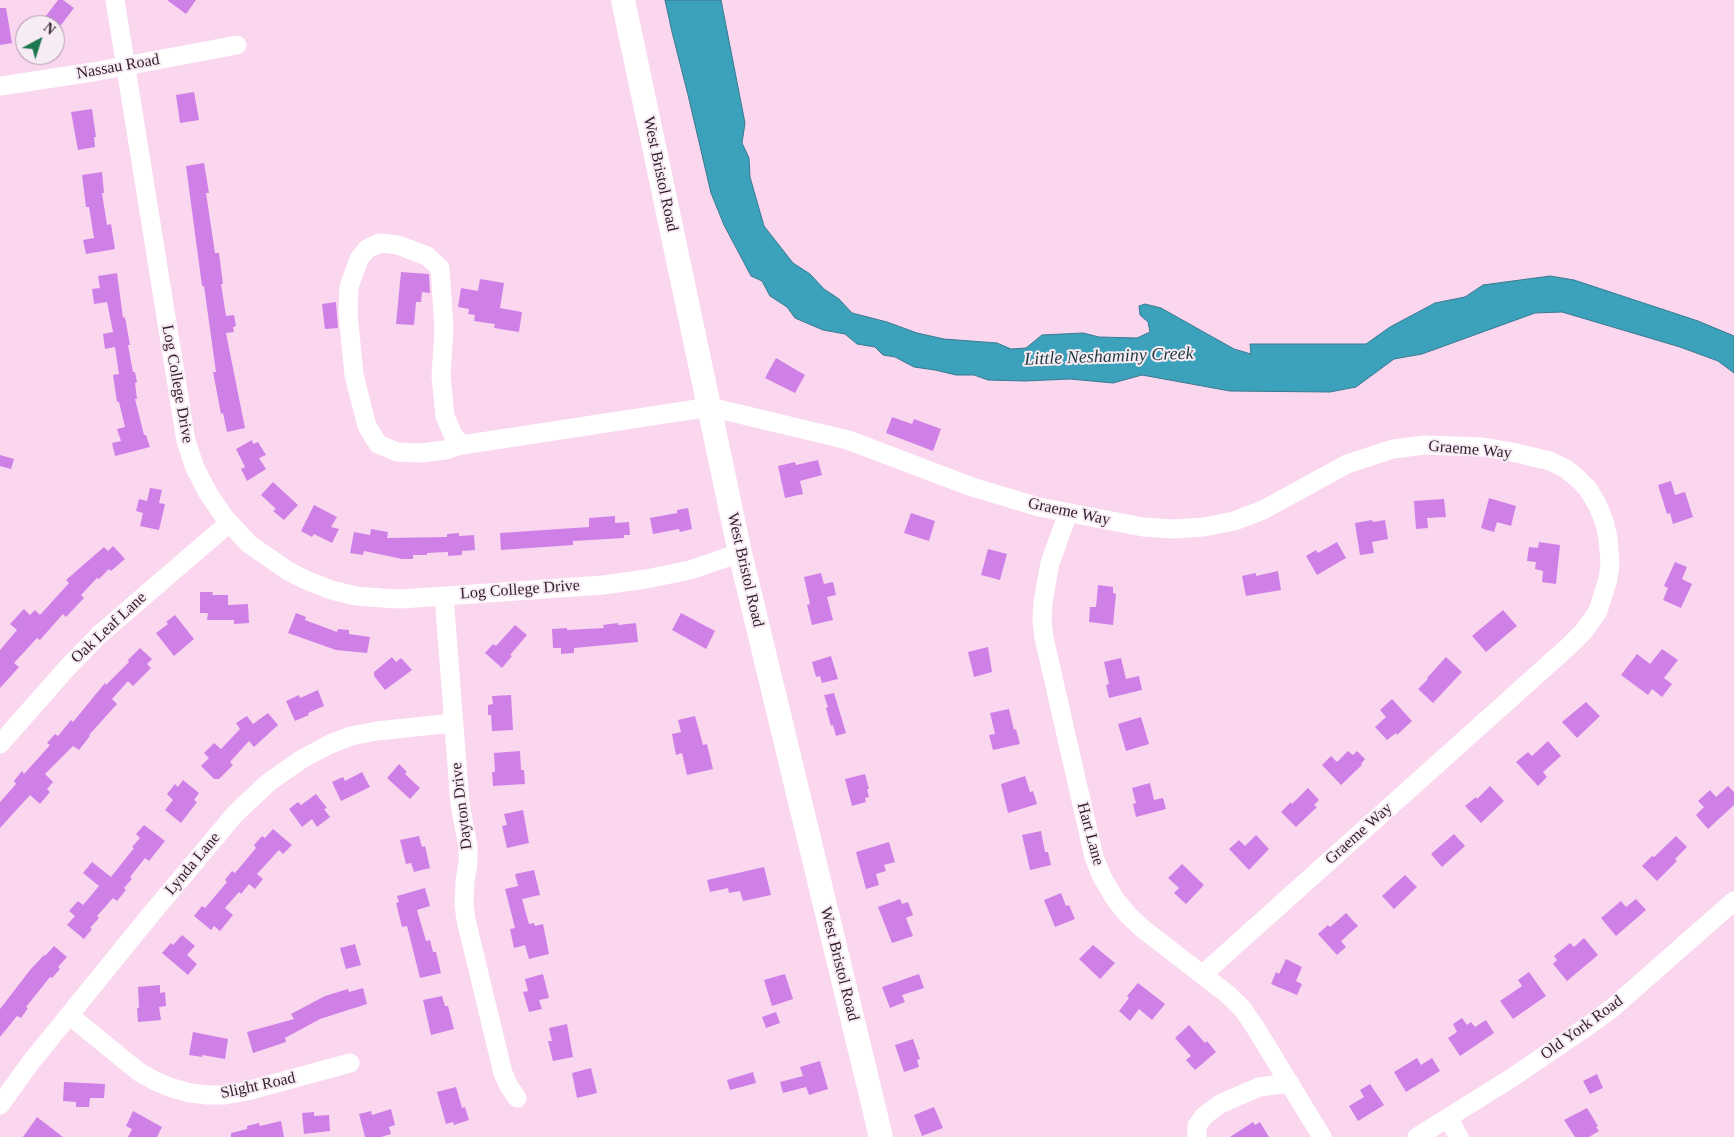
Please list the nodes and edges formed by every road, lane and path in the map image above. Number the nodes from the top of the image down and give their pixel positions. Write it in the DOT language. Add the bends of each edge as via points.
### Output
graph roads {
  1 [pos="115,0"];
  2 [pos="623,0"];
  3 [pos="237,45"];
  4 [pos="125,66"];
  5 [pos="0,86"];
  6 [pos="710,407"];
  7 [pos="462,444"];
  8 [pos="1068,514"];
  9 [pos="229,523"];
  10 [pos="740,553"];
  11 [pos="444,596"];
  12 [pos="453,722"];
  13 [pos="0,744"];
  14 [pos="1734,901"];
  15 [pos="1202,975"];
  16 [pos="69,1015"];
  17 [pos="350,1063"];
  18 [pos="1290,1083"];
  19 [pos="518,1098"];
  20 [pos="0,1105"];
  21 [pos="1448,1118"];
  22 [pos="881,1137"];
  23 [pos="1197,1137"];
  24 [pos="1322,1137"];
  25 [pos="1417,1137"];
  26 [pos="1459,1137"];
  1 -- 4 [label="street, Log College Drive"];
  2 -- 6 [label="main road, West Bristol Road"];
  3 -- 4 [label="street, Nassau Road"];
  4 -- 5 [label="street, Nassau Road"];
  4 -- 9 [label="street, Log College Drive" via="186,441 208,493"];
  6 -- 7 [label="street"];
  6 -- 8 [label="street, Graeme Way" via="848,440 972,486"];
  6 -- 10 [label="main road, West Bristol Road"];
  7 -- 7 [label="street" via="445,450 397,452 378,444 367,426 354,375 349,288 358,259 367,249 380,243 398,245 427,256 440,268 444,329 441,376 445,416 453,435"];
  8 -- 15 [label="street, Hart Lane" via="1050,563 1042,620 1094,857 1110,891 1128,915"];
  8 -- 15 [label="street, Graeme Way" via="1158,528 1204,527 1263,510 1362,458 1393,449 1454,445 1512,452 1550,461 1575,476 1588,489 1604,521 1610,563 1608,579 1598,612 1584,631"];
  9 -- 11 [label="street, Log College Drive" via="268,558 331,590 382,598"];
  9 -- 13 [label="street, Oak Leaf Lane" via="99,635"];
  10 -- 11 [label="street, Log College Drive" via="690,570 646,579"];
  10 -- 22 [label="main road, West Bristol Road"];
  11 -- 12 [label="street, Dayton Drive"];
  12 -- 16 [label="street, Lynda Lane" via="351,736 302,759 269,782 235,814"];
  12 -- 19 [label="street, Dayton Drive" via="460,804 468,847 466,920 502,1073"];
  14 -- 21 [label="street, Old York Road" via="1598,1019"];
  15 -- 18 [label="street, Hart Lane" via="1242,1008"];
  16 -- 17 [label="street, Slight Road" via="139,1072 190,1093 225,1095 248,1091"];
  16 -- 20 [label="street, Lynda Lane"];
  18 -- 23 [label="street" via="1259,1087 1220,1104 1197,1126"];
  18 -- 24 [label="street, Hart Lane"];
  21 -- 25 [label="street, Old York Road"];
  21 -- 26 [label="street"];
}
